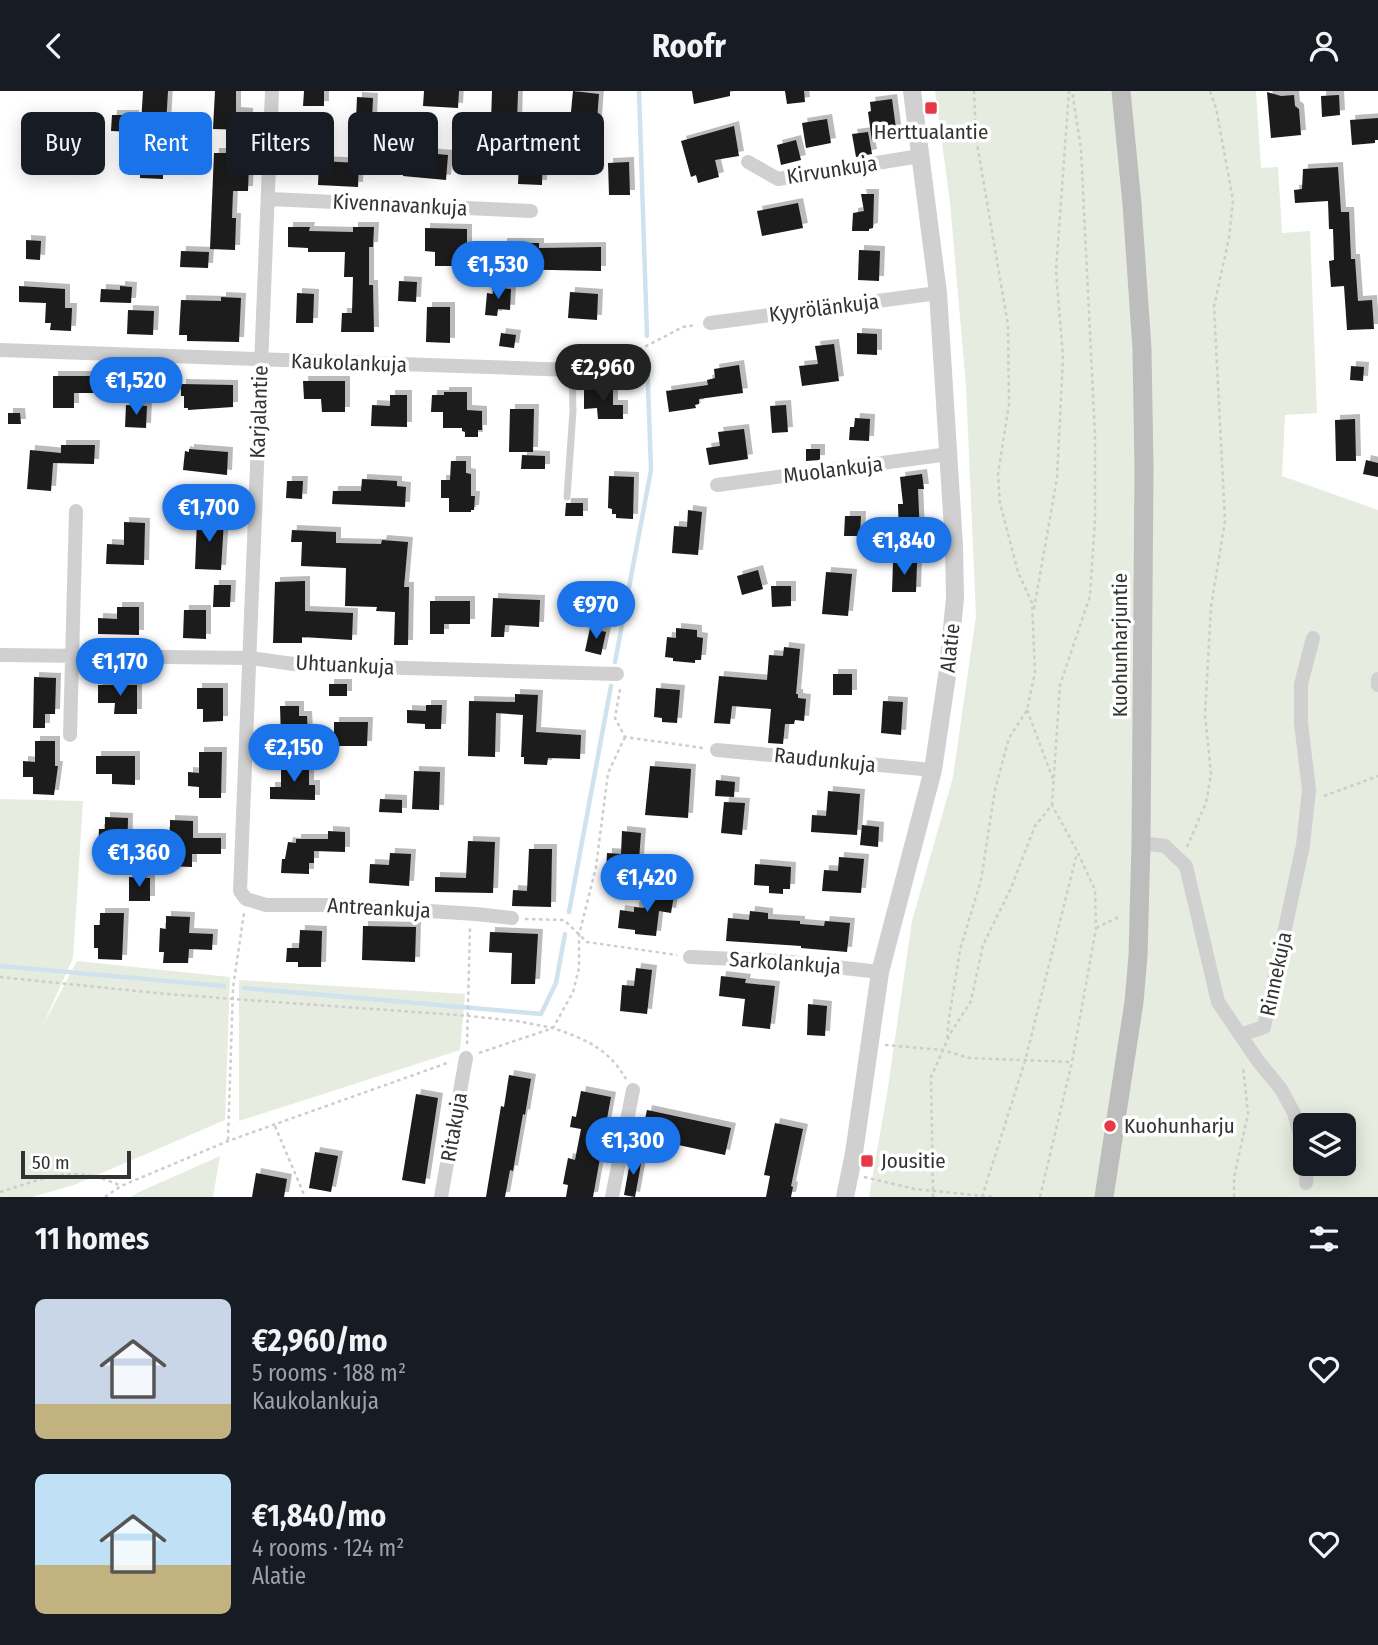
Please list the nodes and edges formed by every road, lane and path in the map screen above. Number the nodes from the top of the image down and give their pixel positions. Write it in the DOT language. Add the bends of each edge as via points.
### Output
graph roads {
  1 [pos="272,91"];
  2 [pos="912,91"];
  3 [pos="974,91"];
  4 [pos="1070,91"];
  5 [pos="1121,91"];
  6 [pos="1210,91"];
  7 [pos="920,156"];
  8 [pos="748,162"];
  9 [pos="269,199"];
  10 [pos="531,211"];
  11 [pos="938,293"];
  12 [pos="710,323"];
  13 [pos="0,350"];
  14 [pos="260,361"];
  15 [pos="572,370"];
  16 [pos="949,454"];
  17 [pos="717,485"];
  18 [pos="567,497"];
  19 [pos="76,511"];
  20 [pos="1033,616"];
  21 [pos="1313,638"];
  22 [pos="0,655"];
  23 [pos="72,656"];
  24 [pos="250,658"];
  25 [pos="617,674"];
  26 [pos="1027,710"];
  27 [pos="70,735"];
  28 [pos="625,737"];
  29 [pos="717,750"];
  30 [pos="933,770"];
  31 [pos="1378,776"];
  32 [pos="1055,781"];
  33 [pos="1308,796"];
  34 [pos="1052,805"];
  35 [pos="1141,843"];
  36 [pos="1077,851"];
  37 [pos="1186,866"];
  38 [pos="246,899"];
  39 [pos="1140,908"];
  40 [pos="476,914"];
  41 [pos="512,918"];
  42 [pos="1096,928"];
  43 [pos="579,935"];
  44 [pos="690,957"];
  45 [pos="880,972"];
  46 [pos="0,977"];
  47 [pos="233,999"];
  48 [pos="469,1015"];
  49 [pos="553,1028"];
  50 [pos="1240,1035"];
  51 [pos="947,1041"];
  52 [pos="868,1044"];
  53 [pos="943,1050"];
  54 [pos="466,1058"];
  55 [pos="1025,1061"];
  56 [pos="1072,1062"];
  57 [pos="633,1090"];
  58 [pos="1294,1113"];
  59 [pos="275,1126"];
  60 [pos="228,1141"];
  61 [pos="850,1174"];
  62 [pos="1306,1176"];
  63 [pos="1306,1183"];
  64 [pos="121,1186"];
  65 [pos="933,1190"];
  66 [pos="0,1192"];
  67 [pos="982,1196"];
  68 [pos="105,1197"];
  69 [pos="305,1197"];
  70 [pos="441,1197"];
  71 [pos="612,1197"];
  72 [pos="845,1197"];
  73 [pos="933,1197"];
  74 [pos="993,1197"];
  75 [pos="1040,1197"];
  76 [pos="1104,1197"];
  77 [pos="1234,1197"];
  1 -- 9 [label="street, Karjalantie"];
  2 -- 7 [label="street, Alatie"];
  3 -- 20 [label="path" via="976,138 1008,325 1009,404 998,474 1000,503"];
  4 -- 20 [label="path" via="1056,271 1063,357 1057,478"];
  4 -- 32 [label="path" via="1081,149 1095,520 1090,596 1060,685"];
  5 -- 35 [label="main road, Kuohunharjuntie" via="1142,349"];
  6 -- 37 [label="path" via="1233,200 1214,306 1225,521 1210,607 1205,715 1211,774 1206,803 1186,849"];
  7 -- 8 [label="street, Kirvunkuja" via="778,179"];
  7 -- 11 [label="street, Alatie"];
  9 -- 10 [label="street, Kivennavankuja"];
  9 -- 14 [label="street, Karjalantie"];
  11 -- 12 [label="street, Kyyrölänkuja"];
  11 -- 16 [label="street, Alatie"];
  12 -- 15 [label="path" via="683,327 627,356"];
  13 -- 14 [label="street, Kaukolankuja"];
  14 -- 15 [label="street, Kaukolankuja"];
  14 -- 24 [label="street, Karjalantie"];
  15 -- 18 [label="lane"];
  16 -- 17 [label="street, Muolankuja"];
  16 -- 30 [label="street, Alatie" via="955,598"];
  19 -- 23 [label="street"];
  20 -- 26 [label="path" via="1034,672"];
  21 -- 33 [label="street" via="1301,684"];
  22 -- 23 [label="street, Uhtuankuja"];
  23 -- 24 [label="street, Uhtuankuja"];
  23 -- 27 [label="street"];
  24 -- 25 [label="street, Uhtuankuja" via="301,665"];
  24 -- 38 [label="street, Karjalantie" via="240,891"];
  25 -- 28 [label="path" via="620,687 615,718"];
  26 -- 32 [label="path"];
  26 -- 51 [label="path" via="1009,739 995,790 981,880 960,950"];
  28 -- 29 [label="path"];
  28 -- 43 [label="path" via="608,773 596,867"];
  29 -- 30 [label="street, Raudunkuja"];
  30 -- 45 [label="street, Alatie"];
  31 -- 33 [label="path"];
  32 -- 34 [label="path"];
  33 -- 50 [label="street, Rinnekuja" via="1303,845 1264,1027"];
  34 -- 36 [label="path"];
  34 -- 51 [label="path" via="1035,826 983,945 971,1001"];
  35 -- 37 [label="street" via="1165,846"];
  35 -- 39 [label="main road, Kuohunharjuntie"];
  36 -- 42 [label="path" via="1095,890"];
  36 -- 55 [label="path"];
  37 -- 50 [label="street, Rinnekuja" via="1218,1002"];
  38 -- 40 [label="street, Antreankuja" via="265,905"];
  38 -- 47 [label="path"];
  39 -- 42 [label="path"];
  39 -- 76 [label="main road, Kuohunharjuntie" via="1132,1024"];
  40 -- 41 [label="street, Antreankuja"];
  40 -- 48 [label="path" via="470,927"];
  41 -- 43 [label="path" via="564,920"];
  42 -- 56 [label="path"];
  43 -- 44 [label="path" via="587,942"];
  43 -- 49 [label="path" via="573,992"];
  44 -- 45 [label="street, Sarkolankuja"];
  45 -- 52 [label="street, Alatie"];
  46 -- 47 [label="path"];
  47 -- 48 [label="path"];
  47 -- 60 [label="path"];
  48 -- 49 [label="path"];
  48 -- 54 [label="path"];
  49 -- 54 [label="path"];
  49 -- 57 [label="path" via="581,1038 615,1060"];
  50 -- 58 [label="street"];
  50 -- 77 [label="path" via="1248,1114"];
  51 -- 53 [label="path"];
  52 -- 53 [label="path"];
  52 -- 61 [label="street, Alatie"];
  53 -- 55 [label="path" via="969,1058"];
  53 -- 65 [label="path" via="931,1077"];
  54 -- 59 [label="path"];
  54 -- 70 [label="street, Ritakuja"];
  55 -- 56 [label="path"];
  55 -- 67 [label="path"];
  56 -- 75 [label="path"];
  57 -- 71 [label="street"];
  59 -- 60 [label="path"];
  59 -- 69 [label="path"];
  60 -- 64 [label="path"];
  61 -- 65 [label="path"];
  61 -- 72 [label="street, Alatie"];
  62 -- 63 [label="street"];
  64 -- 66 [label="path" via="85,1174 63,1173"];
  64 -- 68 [label="path"];
  65 -- 67 [label="path"];
  65 -- 73 [label="path"];
  67 -- 74 [label="path"];
}
